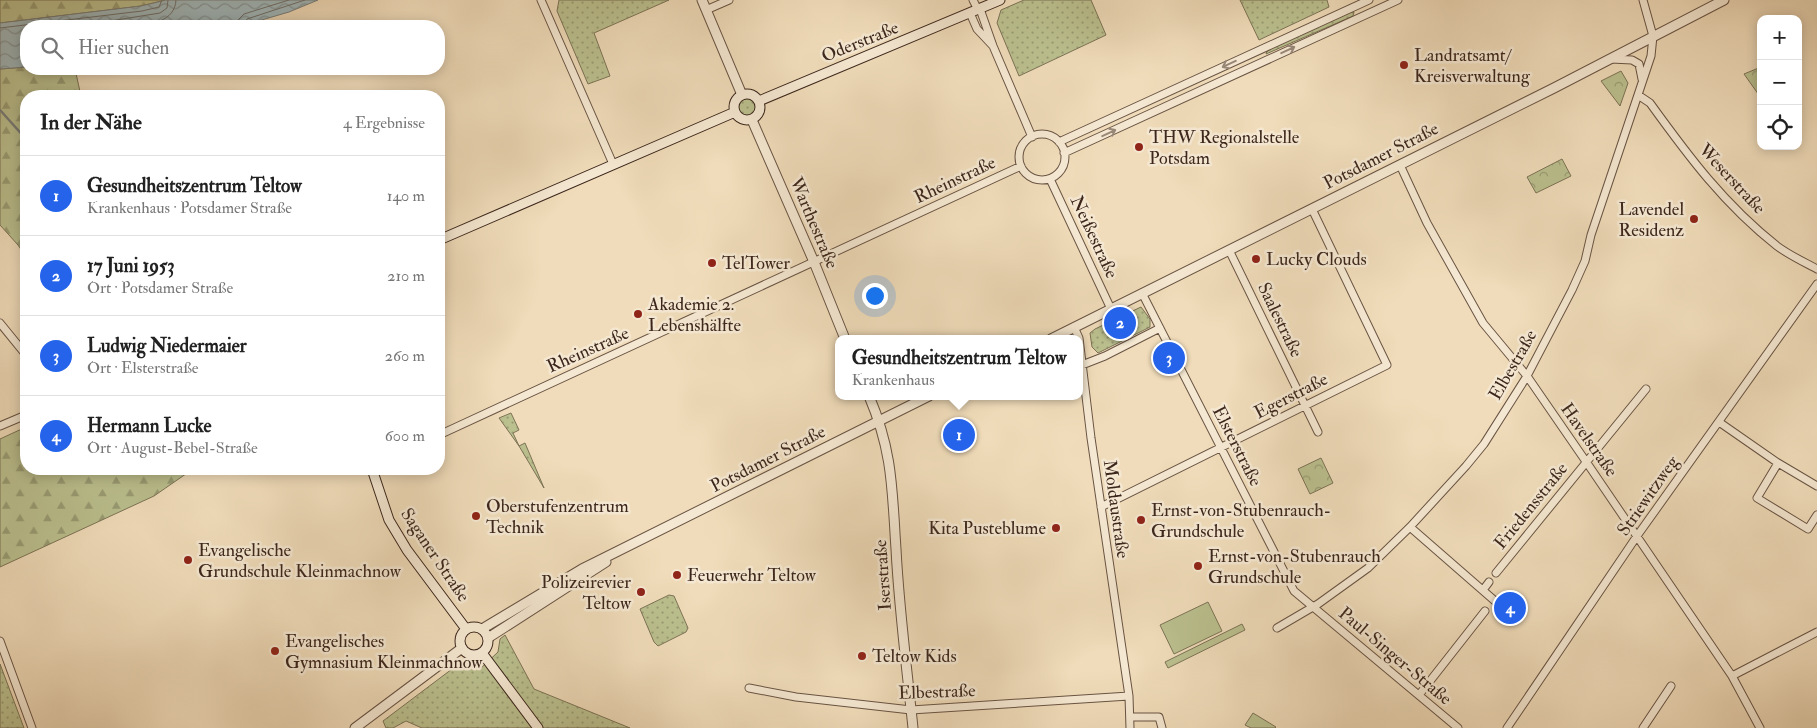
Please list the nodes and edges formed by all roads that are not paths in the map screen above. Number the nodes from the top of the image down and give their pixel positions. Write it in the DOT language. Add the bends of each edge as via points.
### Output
graph roads {
  1 [pos="541,0"];
  2 [pos="702,0"];
  3 [pos="729,0"];
  4 [pos="973,0"];
  5 [pos="1000,0"];
  6 [pos="1369,0"];
  7 [pos="1398,0"];
  8 [pos="1642,0"];
  9 [pos="1724,0"];
  10 [pos="1361,4"];
  11 [pos="706,10"];
  12 [pos="976,10"];
  13 [pos="1366,15"];
  14 [pos="1653,36"];
  15 [pos="993,46"];
  16 [pos="1253,53"];
  17 [pos="1611,58"];
  18 [pos="1258,64"];
  19 [pos="1642,83"];
  20 [pos="742,95"];
  21 [pos="1638,95"];
  22 [pos="760,101"];
  23 [pos="1146,102"];
  24 [pos="735,112"];
  25 [pos="1152,113"];
  26 [pos="752,120"];
  27 [pos="1032,137"];
  28 [pos="1059,142"];
  29 [pos="1064,153"];
  30 [pos="613,164"];
  31 [pos="1400,165"];
  32 [pos="1021,166"];
  33 [pos="1050,179"];
  34 [pos="1312,209"];
  35 [pos="445,237"];
  36 [pos="1229,250"];
  37 [pos="814,262"];
  38 [pos="1817,269"];
  39 [pos="1817,284"];
  40 [pos="1142,293"];
  41 [pos="1111,309"];
  42 [pos="0,323"];
  43 [pos="1074,328"];
  44 [pos="1160,328"];
  45 [pos="843,335"];
  46 [pos="1060,335"];
  47 [pos="1078,335"];
  48 [pos="20,348"];
  49 [pos="1083,365"];
  50 [pos="1083,372"];
  51 [pos="1527,376"];
  52 [pos="1646,388"];
  53 [pos="871,400"];
  54 [pos="921,400"];
  55 [pos="1305,405"];
  56 [pos="20,418"];
  57 [pos="879,421"];
  58 [pos="1719,422"];
  59 [pos="0,426"];
  60 [pos="445,432"];
  61 [pos="1318,432"];
  62 [pos="1220,448"];
  63 [pos="1587,463"];
  64 [pos="1778,463"];
  65 [pos="374,475"];
  66 [pos="1817,486"];
  67 [pos="1101,507"];
  68 [pos="1817,515"];
  69 [pos="1410,528"];
  70 [pos="1637,536"];
  71 [pos="622,550"];
  72 [pos="1496,573"];
  73 [pos="1489,582"];
  74 [pos="1483,590"];
  75 [pos="1312,607"];
  76 [pos="1504,608"];
  77 [pos="1485,611"];
  78 [pos="1277,628"];
  79 [pos="466,629"];
  80 [pos="482,629"];
  81 [pos="1817,632"];
  82 [pos="488,638"];
  83 [pos="0,641"];
  84 [pos="462,648"];
  85 [pos="482,653"];
  86 [pos="1732,676"];
  87 [pos="1671,686"];
  88 [pos="749,688"];
  89 [pos="1419,695"];
  90 [pos="1128,696"];
  91 [pos="911,710"];
  92 [pos="1130,716"];
  93 [pos="32,728"];
  94 [pos="355,728"];
  95 [pos="538,728"];
  96 [pos="913,728"];
  97 [pos="1130,728"];
  98 [pos="1162,728"];
  99 [pos="1458,728"];
  100 [pos="1507,728"];
  101 [pos="1643,728"];
  102 [pos="1760,728"];
  1 -- 30 [label="street"];
  2 -- 11 [label="street"];
  3 -- 11 [label="street"];
  4 -- 12 [label="street"];
  5 -- 12 [label="street, Oderstraße"];
  6 -- 10 [label="street"];
  7 -- 13 [label="street"];
  8 -- 14 [label="street"];
  9 -- 14 [label="street, Potsdamer Straße"];
  10 -- 13 [label="street"];
  10 -- 16 [label="street"];
  11 -- 20 [label="street"];
  12 -- 15 [label="street"];
  12 -- 15 [label="street" via="977,29"];
  12 -- 22 [label="street, Oderstraße"];
  18 -- 13 [label="street, one-way"];
  14 -- 17 [label="street, Potsdamer Straße"];
  14 -- 19 [label="street, Elbestraße" via="1653,50"];
  15 -- 27 [label="street"];
  16 -- 18 [label="street"];
  16 -- 23 [label="street, one-way"];
  17 -- 19 [label="street" via="1639,64"];
  17 -- 31 [label="street, Potsdamer Straße"];
  18 -- 25 [label="street"];
  19 -- 21 [label="street, Elbestraße"];
  20 -- 22 [label="street" via="750,94"];
  20 -- 24 [label="street" via="736,100"];
  21 -- 38 [label="street, Weserstraße" via="1650,103 1703,175 1735,209 1778,247"];
  21 -- 51 [label="street, Elbestraße" via="1585,260"];
  22 -- 26 [label="street" via="760,110"];
  23 -- 25 [label="street"];
  23 -- 28 [label="street"];
  24 -- 26 [label="street" via="740,119"];
  24 -- 30 [label="street"];
  29 -- 25 [label="street, one-way"];
  26 -- 37 [label="street, Warthestraße"];
  27 -- 28 [label="street" via="1044,135"];
  27 -- 32 [label="street, Rheinstraße" via="1021,149"];
  28 -- 29 [label="street"];
  29 -- 33 [label="street" via="1063,166"];
  30 -- 35 [label="street"];
  31 -- 34 [label="street, Potsdamer Straße"];
  31 -- 51 [label="street, Havelstraße" via="1427,223 1483,323"];
  32 -- 33 [label="street, Rheinstraße" via="1030,177"];
  32 -- 37 [label="street, Rheinstraße"];
  33 -- 41 [label="street, Neißestraße"];
  34 -- 36 [label="street, Potsdamer Straße"];
  34 -- 55 [label="street, Egerstraße" via="1387,365"];
  36 -- 40 [label="street, Potsdamer Straße"];
  36 -- 55 [label="street, Saalestraße"];
  37 -- 45 [label="street, Warthestraße"];
  37 -- 60 [label="street, Rheinstraße"];
  39 -- 58 [label="street, Striewitzweg"];
  40 -- 41 [label="street, Potsdamer Straße"];
  40 -- 44 [label="street, Elsterstraße"];
  41 -- 43 [label="street, Potsdamer Straße"];
  42 -- 48 [label="street"];
  43 -- 46 [label="street, Potsdamer Straße"];
  43 -- 47 [label="street, Moldaustraße"];
  44 -- 49 [label="street"];
  44 -- 62 [label="street, Elsterstraße"];
  50 -- 67 [label="street, Moldaustraße"];
  51 -- 63 [label="street, Havelstraße"];
  51 -- 69 [label="street, Elbestraße" via="1484,444"];
  52 -- 63 [label="street, Friedensstraße"];
  53 -- 57 [label="street"];
  54 -- 57 [label="street, Potsdamer Straße"];
  55 -- 61 [label="street, Saalestraße"];
  55 -- 62 [label="street, Egerstraße"];
  56 -- 59 [label="street"];
  57 -- 71 [label="street, Potsdamer Straße"];
  57 -- 91 [label="street, Iserstraße" via="893,492"];
  58 -- 64 [label="street"];
  58 -- 70 [label="street, Striewitzweg"];
  62 -- 67 [label="street, Egerstraße"];
  62 -- 75 [label="street, Elsterstraße" via="1294,591"];
  63 -- 70 [label="street, Havelstraße"];
  63 -- 72 [label="street, Friedensstraße"];
  64 -- 66 [label="street"];
  64 -- 68 [label="street" via="1757,498 1808,530"];
  65 -- 79 [label="street, Saganer Straße" via="389,520 407,550"];
  67 -- 90 [label="street, Moldaustraße"];
  69 -- 74 [label="street"];
  69 -- 75 [label="street, Elbestraße" via="1368,568"];
  70 -- 86 [label="street, Havelstraße"];
  70 -- 100 [label="street, Striewitzweg"];
  71 -- 80 [label="street, Potsdamer Straße" via="575,573"];
  71 -- 82 [label="street, Potsdamer Straße"];
  73 -- 74 [label="street"];
  74 -- 76 [label="street"];
  75 -- 78 [label="street, Elbestraße"];
  75 -- 89 [label="street, Paul-Singer-Straße"];
  77 -- 89 [label="street"];
  79 -- 80 [label="street" via="474,626"];
  79 -- 84 [label="street" via="460,638"];
  80 -- 82 [label="street"];
  81 -- 86 [label="street"];
  82 -- 85 [label="street" via="488,646"];
  83 -- 93 [label="street"];
  84 -- 85 [label="street" via="470,655"];
  84 -- 94 [label="street"];
  85 -- 95 [label="street"];
  86 -- 102 [label="street, Havelstraße"];
  87 -- 101 [label="street"];
  88 -- 91 [label="street, Elbestraße" via="796,697"];
  89 -- 99 [label="street, Paul-Singer-Straße"];
  90 -- 91 [label="street, Elbestraße"];
  90 -- 92 [label="street, Moldaustraße"];
  91 -- 96 [label="street, Iserstraße"];
  92 -- 97 [label="street, Moldaustraße"];
  92 -- 98 [label="street" via="1159,717"];
}
